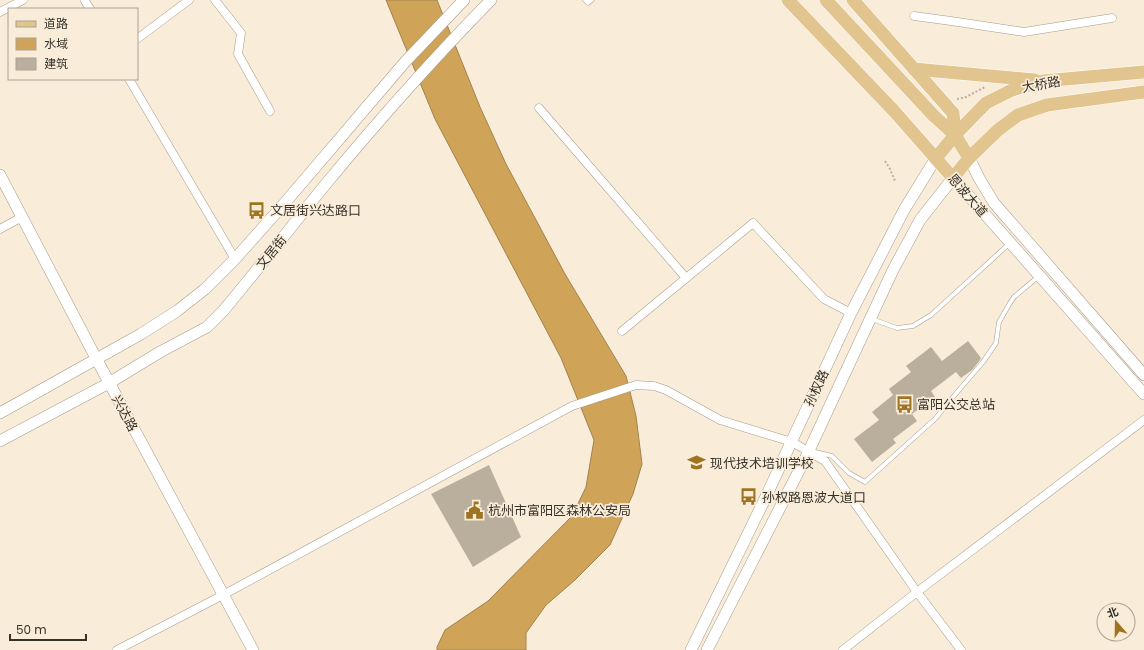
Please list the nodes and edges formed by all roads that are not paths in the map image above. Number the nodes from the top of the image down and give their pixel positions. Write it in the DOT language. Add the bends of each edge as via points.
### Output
graph roads {
  1 [pos="23,0"];
  2 [pos="189,0"];
  3 [pos="215,0"];
  4 [pos="464,0"];
  5 [pos="491,0"];
  6 [pos="585,0"];
  7 [pos="592,0"];
  8 [pos="788,0"];
  9 [pos="826,0"];
  10 [pos="853,0"];
  11 [pos="0,12"];
  12 [pos="914,16"];
  13 [pos="1112,18"];
  14 [pos="138,38"];
  15 [pos="914,69"];
  16 [pos="1144,72"];
  17 [pos="130,80"];
  18 [pos="1043,81"];
  19 [pos="1144,92"];
  20 [pos="539,108"];
  21 [pos="270,111"];
  22 [pos="955,135"];
  23 [pos="936,158"];
  24 [pos="970,158"];
  25 [pos="0,175"];
  26 [pos="953,178"];
  27 [pos="22,217"];
  28 [pos="0,229"];
  29 [pos="1010,244"];
  30 [pos="235,259"];
  31 [pos="1038,276"];
  32 [pos="686,278"];
  33 [pos="851,314"];
  34 [pos="870,318"];
  35 [pos="622,331"];
  36 [pos="97,360"];
  37 [pos="1144,375"];
  38 [pos="109,383"];
  39 [pos="1144,394"];
  40 [pos="0,413"];
  41 [pos="1144,420"];
  42 [pos="0,441"];
  43 [pos="792,442"];
  44 [pos="808,451"];
  45 [pos="917,592"];
  46 [pos="223,595"];
  47 [pos="117,650"];
  48 [pos="253,650"];
  49 [pos="691,650"];
  50 [pos="707,650"];
  51 [pos="843,650"];
  52 [pos="960,650"];
  1 -- 11 [label="street"];
  2 -- 14 [label="street"];
  3 -- 21 [label="street" via="241,33 238,54"];
  4 -- 30 [label="main road, 文居街" via="405,62"];
  5 -- 38 [label="main road, 文居街" via="413,83 207,327"];
  6 -- 7 [label="lane" via="588,3"];
  8 -- 23 [label="main road, 恩波大道"];
  9 -- 22 [label="main road, 恩波大道" via="934,116"];
  10 -- 15 [label="main road"];
  12 -- 13 [label="street" via="1024,32"];
  15 -- 18 [label="main road"];
  15 -- 22 [label="main road" via="953,113"];
  16 -- 18 [label="main road, 大桥路"];
  17 -- 30 [label="street"];
  18 -- 22 [label="main road, 大桥路" via="1012,90 986,103"];
  19 -- 24 [label="main road, 大桥路" via="1047,105 1018,115 998,130"];
  20 -- 32 [label="street"];
  22 -- 23 [label="main road, 孙权路"];
  22 -- 24 [label="main road, 恩波大道"];
  23 -- 26 [label="main road, 恩波大道"];
  23 -- 33 [label="main road, 孙权路" via="904,210"];
  24 -- 26 [label="main road, 孙权路"];
  24 -- 37 [label="main road, 恩波大道" via="994,203"];
  25 -- 27 [label="main road, 兴达路"];
  26 -- 29 [label="main road, 恩波大道"];
  26 -- 34 [label="main road, 孙权路" via="920,220"];
  27 -- 28 [label="street"];
  27 -- 36 [label="main road, 兴达路"];
  29 -- 31 [label="main road, 恩波大道"];
  29 -- 34 [label="lane" via="931,315 913,326 897,328"];
  30 -- 36 [label="main road, 文居街" via="205,289 177,311"];
  31 -- 39 [label="main road, 恩波大道"];
  31 -- 44 [label="lane" via="1014,297 999,322 996,343 935,419 864,482 849,473 832,456"];
  32 -- 33 [label="street" via="753,223 824,299"];
  32 -- 35 [label="street"];
  33 -- 43 [label="main road, 孙权路"];
  34 -- 44 [label="main road, 孙权路"];
  36 -- 38 [label="main road, 兴达路"];
  36 -- 40 [label="main road, 文居街"];
  38 -- 42 [label="main road, 文居街"];
  38 -- 46 [label="main road, 兴达路"];
  41 -- 45 [label="street"];
  43 -- 44 [label="street"];
  43 -- 46 [label="street" via="720,420 666,390 636,385 572,406"];
  43 -- 49 [label="main road, 孙权路"];
  44 -- 45 [label="street" via="825,461"];
  44 -- 50 [label="main road, 孙权路"];
  45 -- 51 [label="street"];
  45 -- 52 [label="street"];
  46 -- 47 [label="street"];
  46 -- 48 [label="main road, 兴达路"];
}
